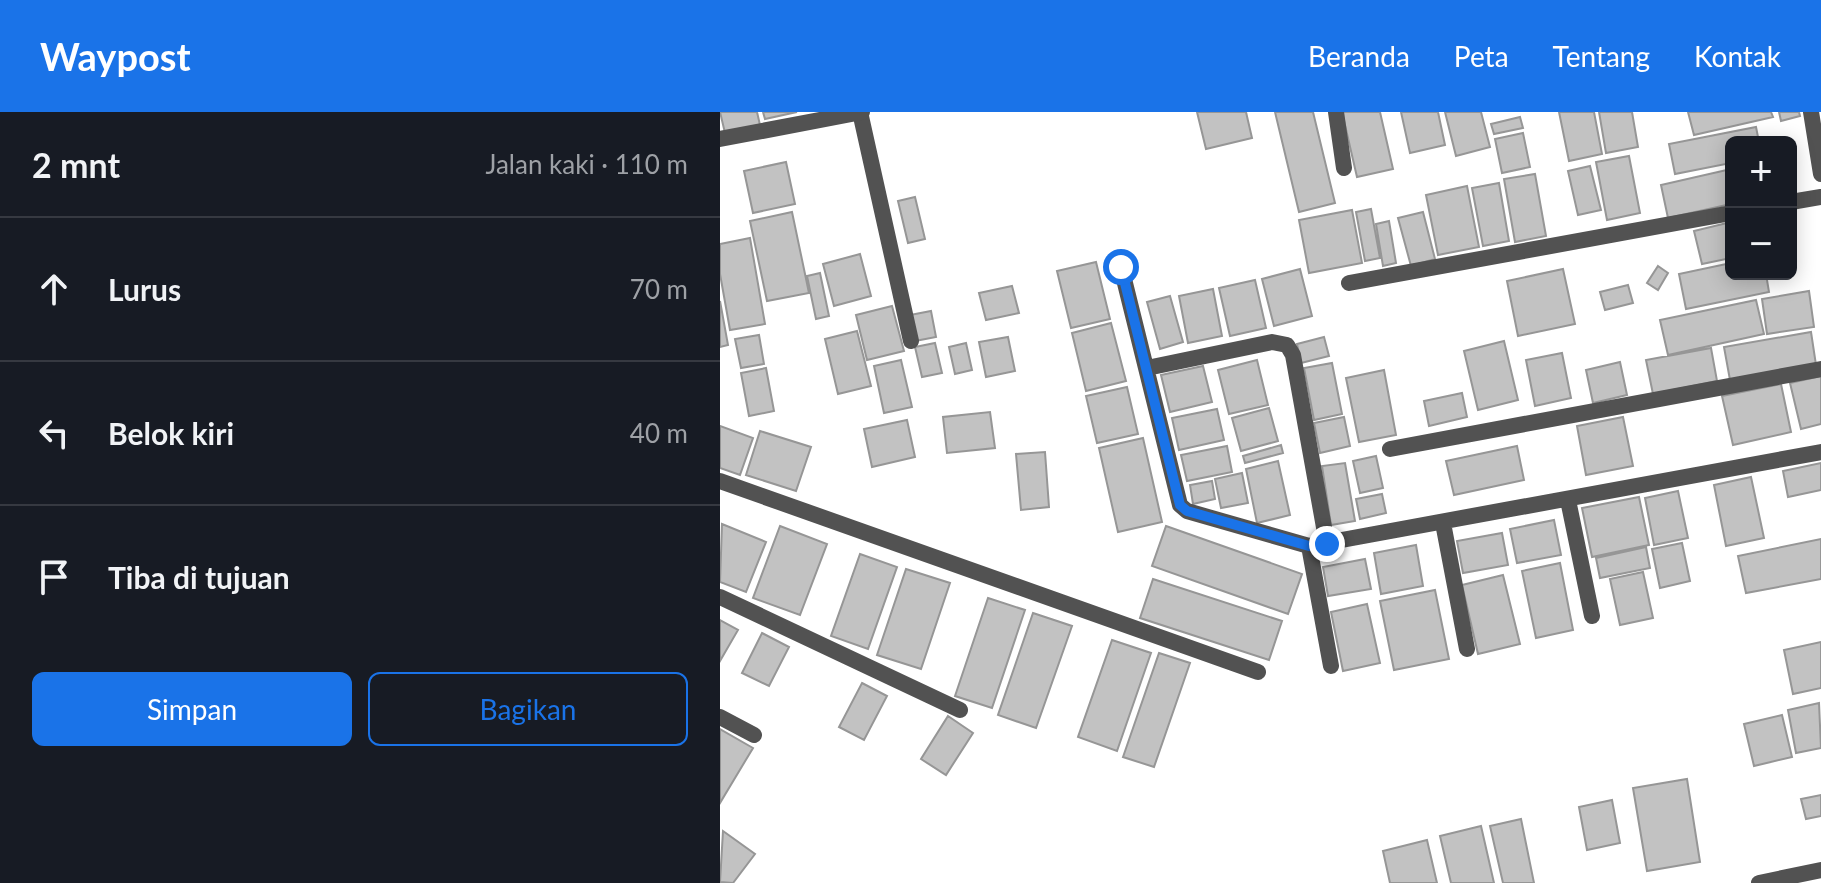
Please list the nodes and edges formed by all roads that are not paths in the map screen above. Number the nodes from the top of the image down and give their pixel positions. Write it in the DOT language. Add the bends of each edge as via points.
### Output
graph roads {
  1 [pos="861,112"];
  2 [pos="1336,112"];
  3 [pos="1811,112"];
  4 [pos="720,139"];
  5 [pos="1344,168"];
  6 [pos="1821,171"];
  7 [pos="1821,197"];
  8 [pos="1797,201"];
  9 [pos="1725,214"];
  10 [pos="1121,267"];
  11 [pos="1349,283"];
  12 [pos="911,341"];
  13 [pos="1147,368"];
  14 [pos="1821,369"];
  15 [pos="1390,449"];
  16 [pos="1821,452"];
  17 [pos="720,481"];
  18 [pos="1568,500"];
  19 [pos="1443,523"];
  20 [pos="1327,544"];
  21 [pos="1309,546"];
  22 [pos="720,597"];
  23 [pos="1592,616"];
  24 [pos="1467,649"];
  25 [pos="1331,666"];
  26 [pos="1258,672"];
  27 [pos="960,710"];
  28 [pos="720,717"];
  29 [pos="754,735"];
  30 [pos="1821,870"];
  31 [pos="1759,883"];
  1 -- 4 [label="street"];
  1 -- 12 [label="street"];
  2 -- 5 [label="street"];
  3 -- 6 [label="street"];
  7 -- 8 [label="street"];
  9 -- 11 [label="street"];
  10 -- 13 [label="street"];
  13 -- 20 [label="street" via="1272,342 1287,345"];
  13 -- 21 [label="street" via="1180,505"];
  14 -- 15 [label="street"];
  16 -- 18 [label="street"];
  17 -- 26 [label="street"];
  18 -- 19 [label="street"];
  18 -- 23 [label="street"];
  19 -- 20 [label="street"];
  19 -- 24 [label="street"];
  20 -- 21 [label="street"];
  21 -- 25 [label="street"];
  22 -- 27 [label="street"];
  28 -- 29 [label="street"];
  30 -- 31 [label="street"];
}
